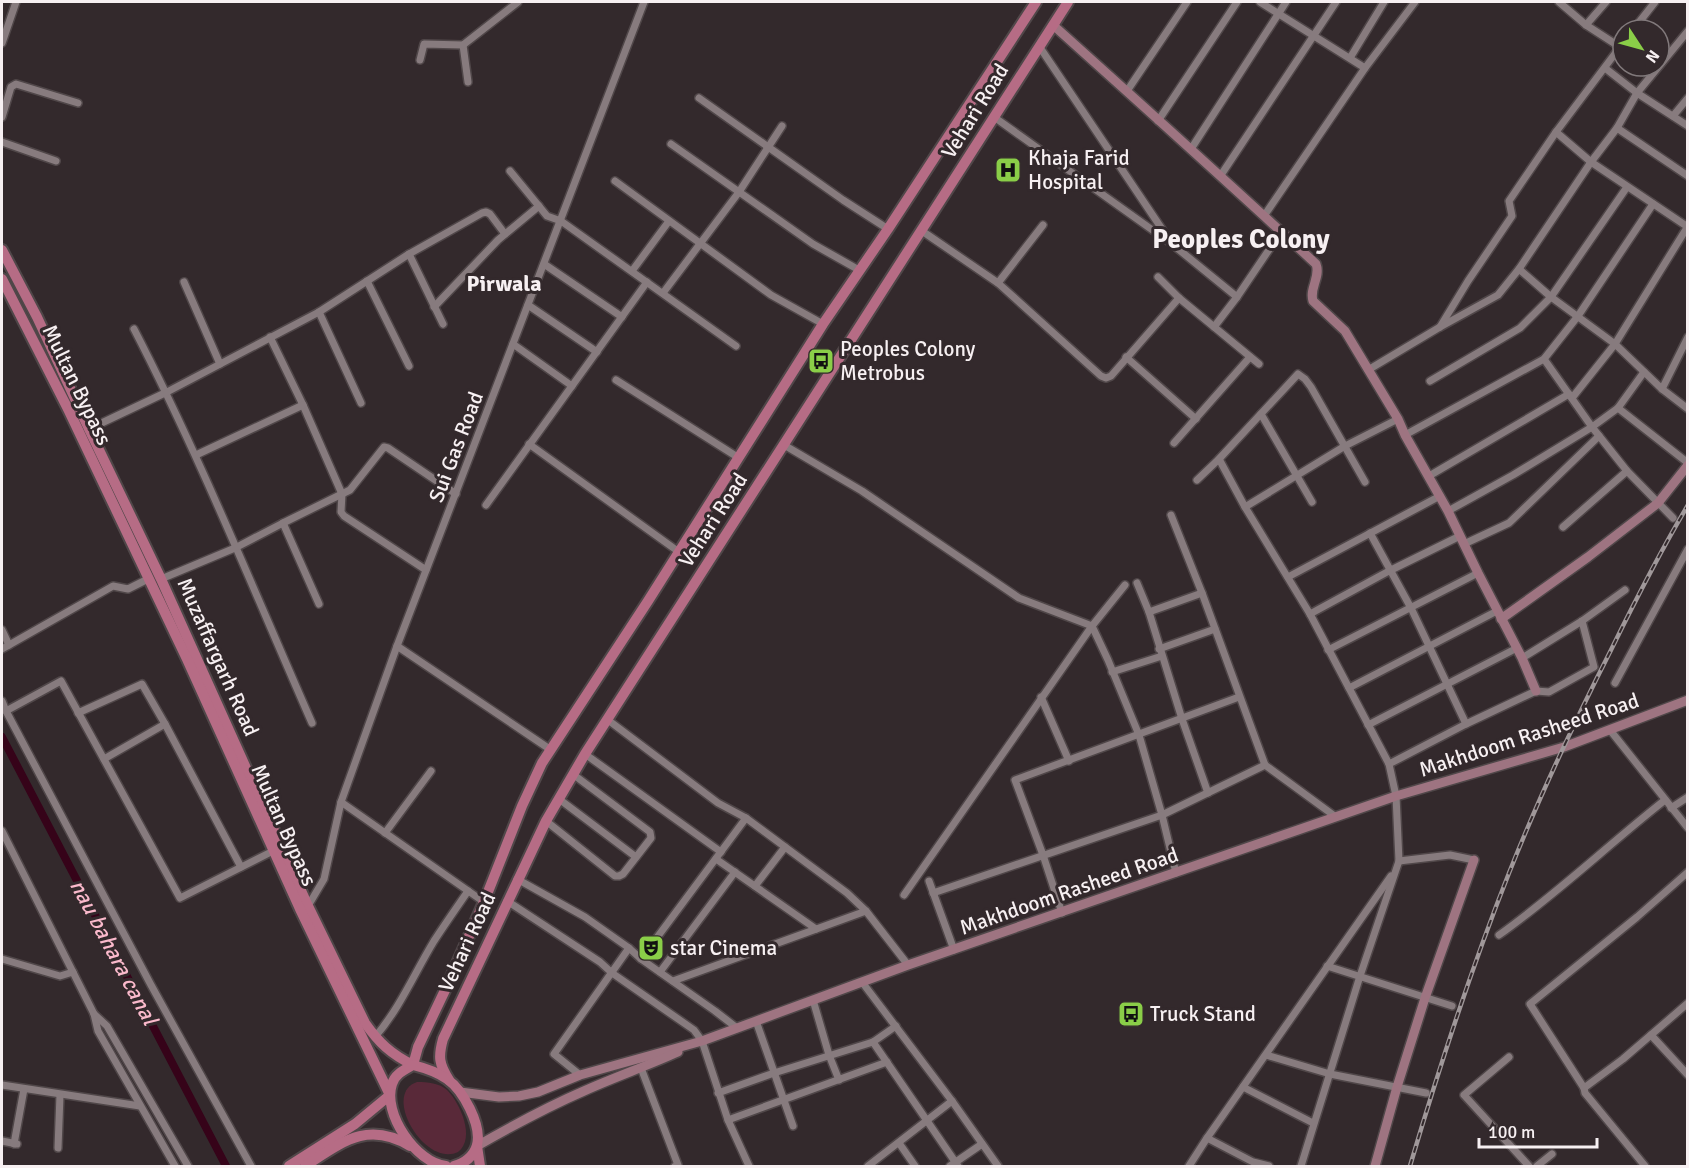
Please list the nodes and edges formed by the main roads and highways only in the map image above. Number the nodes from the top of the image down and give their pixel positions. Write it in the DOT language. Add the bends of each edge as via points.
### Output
graph roads {
  1 [pos="1036,2"];
  2 [pos="1068,2"];
  3 [pos="1053,25"];
  4 [pos="2,250"];
  5 [pos="2,279"];
  6 [pos="1688,464"];
  7 [pos="1499,615"];
  8 [pos="1536,691"];
  9 [pos="1688,700"];
  10 [pos="278,848"];
  11 [pos="1474,860"];
  12 [pos="702,1041"];
  13 [pos="412,1065"];
  14 [pos="449,1080"];
  15 [pos="460,1092"];
  16 [pos="390,1095"];
  17 [pos="477,1146"];
  18 [pos="416,1149"];
  19 [pos="317,1163"];
  20 [pos="440,1166"];
  21 [pos="289,1167"];
  22 [pos="305,1167"];
  23 [pos="446,1167"];
  24 [pos="454,1167"];
  25 [pos="480,1167"];
  26 [pos="1375,1167"];
  1 -- 13 [label="main road, Vehari Road" via="823,324 542,763"];
  2 -- 3 [label="main road, Vehari Road"];
  3 -- 7 [label="main road" via="1316,264 1313,301 1345,331 1398,419"];
  3 -- 14 [label="main road, Vehari Road" via="585,754 546,821 443,1039 441,1067"];
  4 -- 10 [label="main road, Muzaffargarh Road" via="161,579"];
  5 -- 10 [label="main road, Multan Bypass"];
  6 -- 7 [label="main road" via="1658,503 1588,558"];
  7 -- 8 [label="main road"];
  9 -- 12 [label="main road, Makhdoom Rasheed Road" via="1564,747 1396,796 908,965"];
  10 -- 13 [label="main road, Muzaffargarh Road" via="365,1023 393,1055"];
  10 -- 16 [label="main road, Multan Bypass" via="300,909"];
  11 -- 26 [label="main road" via="1425,998"];
  12 -- 15 [label="main road, Makhdoom Rasheed Road" via="580,1075 538,1092 499,1097"];
  12 -- 17 [label="main road" via="531,1115"];
  13 -- 14 [label="main road, Muzaffargarh Road"];
  13 -- 16 [label="main road" via="401,1071"];
  14 -- 15 [label="main road"];
  15 -- 17 [label="main road" via="475,1122"];
  16 -- 18 [label="main road, Multan Bypass" via="397,1123"];
  16 -- 21 [label="main road" via="355,1124"];
  17 -- 24 [label="main road" via="463,1164"];
  17 -- 25 [label="main road"];
  18 -- 19 [label="main road" via="389,1137 362,1135 348,1139"];
  18 -- 20 [label="main road"];
  19 -- 22 [label="main road"];
  20 -- 23 [label="main road"];
}
